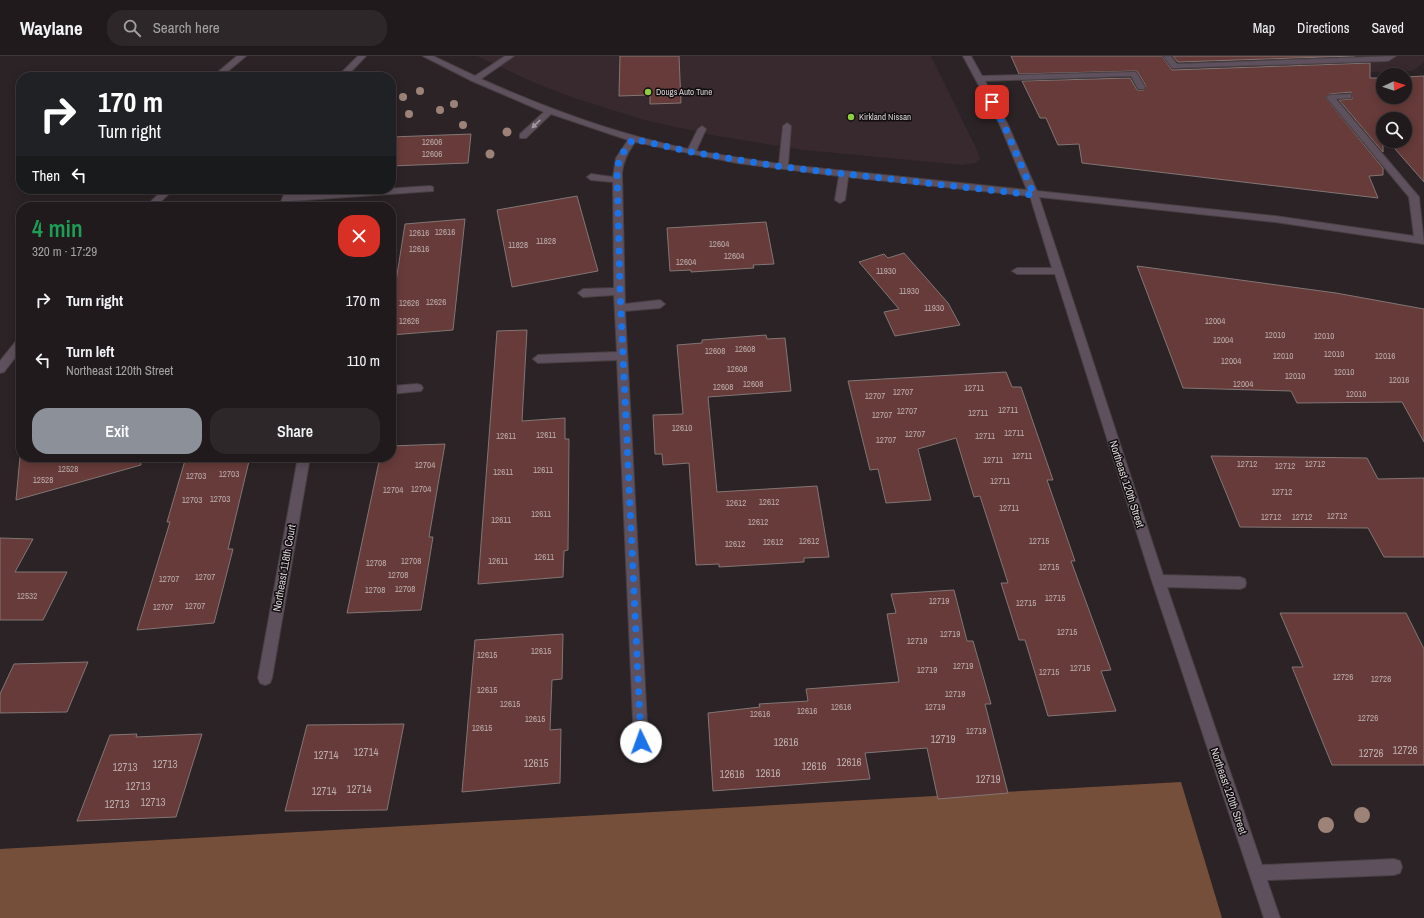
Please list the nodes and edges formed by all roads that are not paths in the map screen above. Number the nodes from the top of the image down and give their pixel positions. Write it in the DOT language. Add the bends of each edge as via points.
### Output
graph roads {
  1 [pos="242,56"];
  2 [pos="362,56"];
  3 [pos="427,56"];
  4 [pos="510,56"];
  5 [pos="967,56"];
  6 [pos="1167,56"];
  7 [pos="1232,56"];
  8 [pos="1392,56"];
  9 [pos="1356,58"];
  10 [pos="1295,59"];
  11 [pos="1238,64"];
  12 [pos="222,72"];
  13 [pos="346,72"];
  14 [pos="475,79"];
  15 [pos="979,79"];
  16 [pos="1141,87"];
  17 [pos="1348,96"];
  18 [pos="549,112"];
  19 [pos="787,126"];
  20 [pos="702,129"];
  21 [pos="523,136"];
  22 [pos="633,139"];
  23 [pos="691,152"];
  24 [pos="783,167"];
  25 [pos="844,174"];
  26 [pos="591,177"];
  27 [pos="617,180"];
  28 [pos="430,189"];
  29 [pos="396,191"];
  30 [pos="164,194"];
  31 [pos="351,194"];
  32 [pos="1034,195"];
  33 [pos="288,198"];
  34 [pos="840,200"];
  35 [pos="155,202"];
  36 [pos="1422,241"];
  37 [pos="1017,271"];
  38 [pos="1059,271"];
  39 [pos="620,291"];
  40 [pos="583,292"];
  41 [pos="660,304"];
  42 [pos="621,308"];
  43 [pos="16,349"];
  44 [pos="622,356"];
  45 [pos="538,360"];
  46 [pos="0,369"];
  47 [pos="417,388"];
  48 [pos="396,390"];
  49 [pos="303,462"];
  50 [pos="1158,581"];
  51 [pos="1240,583"];
  52 [pos="265,678"];
  53 [pos="641,742"];
  54 [pos="1394,868"];
  55 [pos="1257,873"];
  56 [pos="1272,918"];
  1 -- 12 [label="street"];
  2 -- 13 [label="street"];
  3 -- 14 [label="street"];
  4 -- 14 [label="street"];
  5 -- 15 [label="street, Northeast 120th Street"];
  6 -- 11 [label="street" via="1175,66"];
  7 -- 11 [label="street"];
  8 -- 9 [label="street" via="1388,59"];
  9 -- 10 [label="street"];
  10 -- 11 [label="street"];
  14 -- 18 [label="street"];
  15 -- 16 [label="street" via="1133,74"];
  15 -- 32 [label="street, Northeast 120th Street" via="1004,125"];
  17 -- 36 [label="street" via="1330,98 1414,197"];
  18 -- 21 [label="street, one-way"];
  18 -- 22 [label="street"];
  19 -- 24 [label="street"];
  20 -- 23 [label="street"];
  22 -- 23 [label="street"];
  22 -- 27 [label="street" via="622,154 617,167"];
  23 -- 24 [label="street"];
  24 -- 25 [label="street"];
  25 -- 32 [label="street"];
  25 -- 34 [label="street"];
  26 -- 27 [label="street"];
  27 -- 39 [label="street"];
  28 -- 29 [label="street"];
  30 -- 35 [label="street"];
  31 -- 33 [label="street"];
  32 -- 36 [label="street" via="1286,219 1355,228"];
  32 -- 38 [label="street, Northeast 120th Street"];
  37 -- 38 [label="street"];
  38 -- 50 [label="street, Northeast 120th Street"];
  39 -- 40 [label="street"];
  39 -- 42 [label="street"];
  41 -- 42 [label="street"];
  42 -- 44 [label="street"];
  43 -- 46 [label="street"];
  44 -- 45 [label="street"];
  44 -- 53 [label="street"];
  47 -- 48 [label="street"];
  49 -- 52 [label="street, Northeast 118th Court"];
  50 -- 51 [label="street"];
  50 -- 55 [label="street, Northeast 120th Street"];
  54 -- 55 [label="street"];
  55 -- 56 [label="street, Northeast 120th Street"];
}
